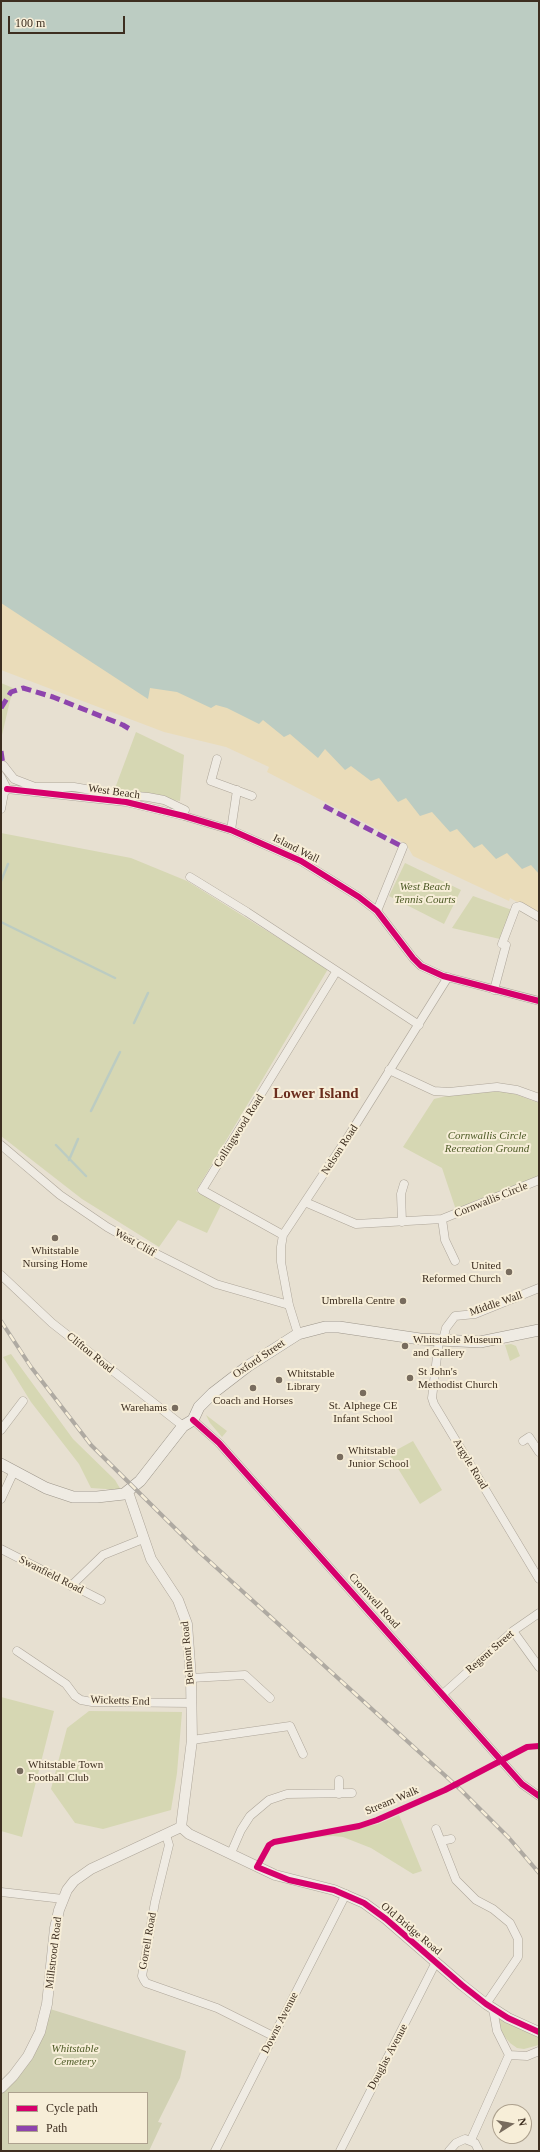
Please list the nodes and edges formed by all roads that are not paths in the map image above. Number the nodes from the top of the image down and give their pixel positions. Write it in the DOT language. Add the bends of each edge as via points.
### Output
graph roads {
  1 [pos="217,759"];
  2 [pos="1,766"];
  3 [pos="1,777"];
  4 [pos="7,789"];
  5 [pos="237,790"];
  6 [pos="252,796"];
  7 [pos="1,808"];
  8 [pos="184,810"];
  9 [pos="231,830"];
  10 [pos="403,848"];
  11 [pos="190,877"];
  12 [pos="377,912"];
  13 [pos="539,918"];
  14 [pos="336,972"];
  15 [pos="448,977"];
  16 [pos="494,990"];
  17 [pos="539,1001"];
  18 [pos="419,1025"];
  19 [pos="389,1070"];
  20 [pos="539,1098"];
  21 [pos="1,1145"];
  22 [pos="539,1180"];
  23 [pos="404,1184"];
  24 [pos="305,1202"];
  25 [pos="442,1219"];
  26 [pos="402,1222"];
  27 [pos="283,1235"];
  28 [pos="455,1260"];
  29 [pos="1,1275"];
  30 [pos="539,1288"];
  31 [pos="289,1305"];
  32 [pos="539,1330"];
  33 [pos="298,1334"];
  34 [pos="441,1340"];
  35 [pos="22,1401"];
  36 [pos="193,1420"];
  37 [pos="183,1426"];
  38 [pos="1,1430"];
  39 [pos="523,1441"];
  40 [pos="539,1452"];
  41 [pos="1,1464"];
  42 [pos="14,1471"];
  43 [pos="128,1492"];
  44 [pos="1,1499"];
  45 [pos="143,1539"];
  46 [pos="1,1549"];
  47 [pos="539,1579"];
  48 [pos="71,1586"];
  49 [pos="101,1600"];
  50 [pos="539,1613"];
  51 [pos="513,1631"];
  52 [pos="17,1651"];
  53 [pos="539,1667"];
  54 [pos="191,1678"];
  55 [pos="443,1694"];
  56 [pos="270,1698"];
  57 [pos="192,1703"];
  58 [pos="192,1740"];
  59 [pos="304,1754"];
  60 [pos="339,1780"];
  61 [pos="352,1793"];
  62 [pos="339,1794"];
  63 [pos="539,1796"];
  64 [pos="181,1827"];
  65 [pos="436,1829"];
  66 [pos="166,1835"];
  67 [pos="451,1839"];
  68 [pos="441,1841"];
  69 [pos="231,1853"];
  70 [pos="1,1892"];
  71 [pos="346,1894"];
  72 [pos="63,1899"];
  73 [pos="436,1962"];
  74 [pos="490,2006"];
  75 [pos="539,2032"];
  76 [pos="273,2036"];
  77 [pos="539,2051"];
  78 [pos="509,2054"];
  79 [pos="1,2088"];
  80 [pos="471,2140"];
  81 [pos="215,2151"];
  82 [pos="340,2151"];
  83 [pos="448,2151"];
  84 [pos="479,2151"];
  1 -- 5 [label="street" via="211,781"];
  2 -- 8 [label="street, West Beach" via="4,765 14,779 35,787 74,787 148,797 164,800"];
  3 -- 4 [label="street"];
  4 -- 7 [label="street"];
  4 -- 9 [label="street, Island Wall" via="126,802"];
  5 -- 6 [label="street"];
  5 -- 9 [label="street"];
  9 -- 12 [label="street, Island Wall" via="301,861 340,884"];
  10 -- 12 [label="street"];
  11 -- 14 [label="street"];
  12 -- 15 [label="street, Island Wall" via="420,966"];
  13 -- 16 [label="street" via="520,906 516,907 502,944 506,945"];
  14 -- 18 [label="street"];
  14 -- 27 [label="street, Collingwood Road" via="202,1190"];
  15 -- 16 [label="street, Island Wall"];
  15 -- 18 [label="street, Nelson Road"];
  16 -- 17 [label="street, Island Wall"];
  18 -- 19 [label="street, Nelson Road"];
  19 -- 20 [label="street" via="434,1091 497,1087 517,1090"];
  19 -- 24 [label="street, Nelson Road"];
  21 -- 31 [label="street, West Cliff" via="60,1195 139,1245 216,1284"];
  22 -- 25 [label="street, Cornwallis Circle"];
  23 -- 26 [label="street" via="401,1194"];
  24 -- 26 [label="street, Cornwallis Circle" via="356,1224"];
  24 -- 27 [label="street, Nelson Road"];
  25 -- 26 [label="street, Cornwallis Circle"];
  25 -- 28 [label="street" via="445,1240"];
  27 -- 31 [label="street, Nelson Road" via="281,1262"];
  29 -- 37 [label="street, Clifton Road" via="52,1323"];
  30 -- 34 [label="street, Middle Wall" via="475,1314 455,1316"];
  31 -- 33 [label="street, Nelson Road"];
  32 -- 34 [label="main road, Oxford Street" via="480,1342"];
  33 -- 34 [label="main road, Oxford Street" via="325,1327"];
  33 -- 36 [label="main road, Oxford Street" via="227,1381 200,1408"];
  34 -- 47 [label="street, Argyle Road" via="432,1398 434,1404"];
  35 -- 38 [label="street"];
  36 -- 37 [label="main road, Oxford Street"];
  36 -- 55 [label="street, Cromwell Road" via="219,1443"];
  37 -- 43 [label="main road, Oxford Street" via="140,1481"];
  39 -- 40 [label="street" via="529,1437"];
  41 -- 42 [label="main road"];
  42 -- 43 [label="main road" via="46,1488 73,1497 97,1498"];
  42 -- 44 [label="street"];
  43 -- 45 [label="street, Belmont Road"];
  45 -- 48 [label="street" via="103,1555"];
  45 -- 54 [label="street, Belmont Road" via="151,1559 183,1610 187,1624"];
  46 -- 48 [label="street, Swanfield Road"];
  48 -- 49 [label="street, Swanfield Road"];
  50 -- 51 [label="street, Regent Street"];
  51 -- 53 [label="street"];
  51 -- 55 [label="street, Regent Street"];
  52 -- 57 [label="street, Wicketts End" via="66,1684 81,1700"];
  54 -- 56 [label="street" via="245,1676"];
  54 -- 57 [label="street, Belmont Road"];
  55 -- 63 [label="street, Cromwell Road" via="522,1784"];
  57 -- 58 [label="street, Belmont Road"];
  58 -- 59 [label="street" via="290,1726"];
  58 -- 64 [label="street, Belmont Road"];
  60 -- 62 [label="street"];
  61 -- 62 [label="street"];
  62 -- 69 [label="street" via="287,1794 269,1800 250,1816"];
  64 -- 66 [label="street, Millstrood Road"];
  64 -- 69 [label="street, Old Bridge Road" via="189,1834"];
  65 -- 68 [label="street"];
  66 -- 72 [label="street, Millstrood Road" via="90,1869 74,1881"];
  66 -- 76 [label="street, Gorrell Road" via="169,1845 155,1902 142,1976 144,1980 146,1983 217,2008"];
  67 -- 68 [label="street"];
  68 -- 74 [label="street" via="456,1880 476,1900 493,1909 510,1923 518,1939 518,1957"];
  69 -- 71 [label="street, Old Bridge Road" via="275,1875"];
  70 -- 72 [label="street"];
  71 -- 73 [label="street, Old Bridge Road" via="381,1916"];
  71 -- 76 [label="street, Downs Avenue"];
  72 -- 79 [label="street, Millstrood Road" via="56,1928 42,2026 28,2056"];
  73 -- 74 [label="street, Old Bridge Road"];
  73 -- 82 [label="street, Douglas Avenue"];
  74 -- 75 [label="street, Old Bridge Road"];
  74 -- 78 [label="street"];
  76 -- 81 [label="street, Downs Avenue"];
  77 -- 78 [label="street" via="527,2056"];
  78 -- 80 [label="street"];
  80 -- 83 [label="street" via="460,2140"];
  80 -- 84 [label="street"];
}
